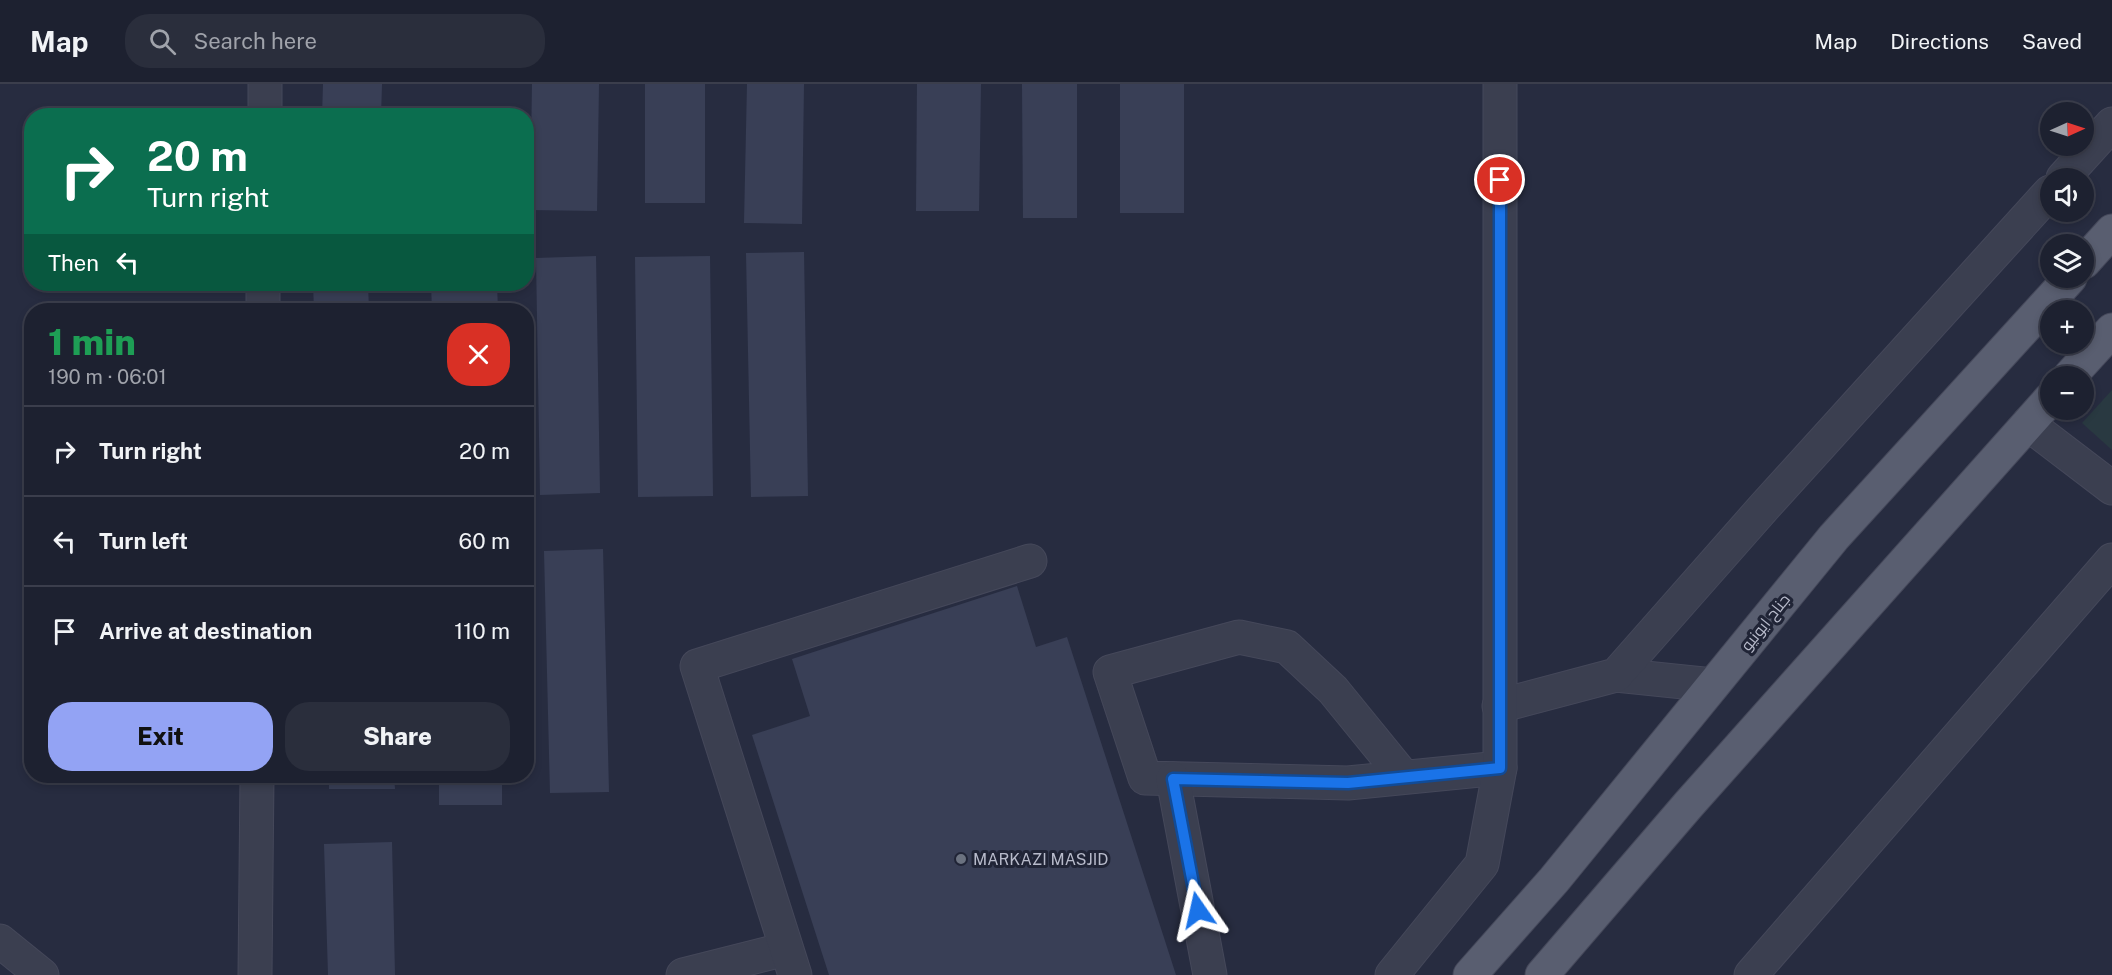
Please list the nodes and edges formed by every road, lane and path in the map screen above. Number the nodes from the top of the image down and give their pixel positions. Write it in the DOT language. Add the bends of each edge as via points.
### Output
graph roads {
  1 [pos="265,84"];
  2 [pos="1500,84"];
  3 [pos="265,108"];
  4 [pos="2112,124"];
  5 [pos="2072,168"];
  6 [pos="2040,203"];
  7 [pos="2112,231"];
  8 [pos="2094,251"];
  9 [pos="2061,288"];
  10 [pos="2112,330"];
  11 [pos="2079,366"];
  12 [pos="2040,410"];
  13 [pos="2028,424"];
  14 [pos="2112,488"];
  15 [pos="2112,560"];
  16 [pos="1030,561"];
  17 [pos="1616,675"];
  18 [pos="1713,685"];
  19 [pos="1499,706"];
  20 [pos="1500,768"];
  21 [pos="1403,776"];
  22 [pos="1173,779"];
  23 [pos="257,783"];
  24 [pos="0,941"];
  25 [pos="790,962"];
  26 [pos="42,975"];
  27 [pos="255,975"];
  28 [pos="683,975"];
  29 [pos="1210,975"];
  30 [pos="1392,975"];
  31 [pos="1470,975"];
  32 [pos="1542,975"];
  33 [pos="1751,975"];
  1 -- 3 [label="street"];
  2 -- 19 [label="street"];
  4 -- 5 [label="street"];
  6 -- 17 [label="street"];
  7 -- 8 [label="main road"];
  9 -- 18 [label="main road, جناح ایونیو" via="1834,537"];
  10 -- 11 [label="main road"];
  12 -- 13 [label="main road"];
  13 -- 14 [label="street"];
  13 -- 32 [label="main road"];
  15 -- 33 [label="street"];
  16 -- 25 [label="street" via="697,666"];
  17 -- 18 [label="street"];
  17 -- 19 [label="street"];
  18 -- 31 [label="main road, جناح ایونیو" via="1554,880"];
  19 -- 20 [label="street"];
  20 -- 21 [label="street"];
  20 -- 30 [label="street" via="1482,864"];
  21 -- 22 [label="street" via="1348,783"];
  21 -- 22 [label="street" via="1333,690 1287,646 1239,637 1110,672 1145,778"];
  22 -- 29 [label="street"];
  23 -- 27 [label="street"];
  24 -- 26 [label="street"];
  25 -- 28 [label="street"];
}
